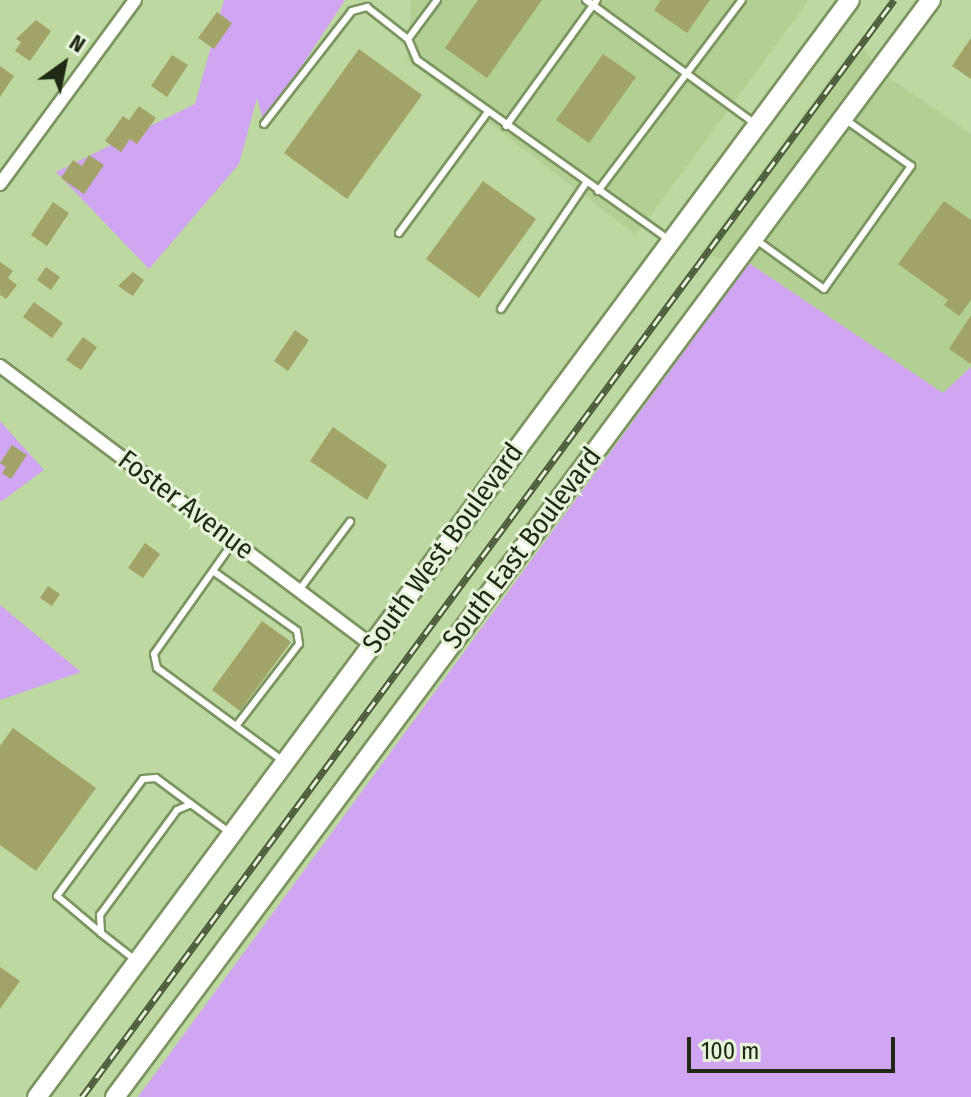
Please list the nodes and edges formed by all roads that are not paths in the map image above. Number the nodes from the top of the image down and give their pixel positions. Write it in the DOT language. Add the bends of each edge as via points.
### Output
graph roads {
  1 [pos="135,0"];
  2 [pos="437,0"];
  3 [pos="586,0"];
  4 [pos="742,0"];
  5 [pos="850,0"];
  6 [pos="931,0"];
  7 [pos="596,3"];
  8 [pos="408,39"];
  9 [pos="687,75"];
  10 [pos="487,113"];
  11 [pos="843,118"];
  12 [pos="264,124"];
  13 [pos="757,125"];
  14 [pos="506,126"];
  15 [pos="586,183"];
  16 [pos="0,184"];
  17 [pos="598,191"];
  18 [pos="399,233"];
  19 [pos="754,238"];
  20 [pos="670,241"];
  21 [pos="501,309"];
  22 [pos="0,366"];
  23 [pos="350,522"];
  24 [pos="234,541"];
  25 [pos="213,571"];
  26 [pos="300,589"];
  27 [pos="372,645"];
  28 [pos="236,726"];
  29 [pos="285,762"];
  30 [pos="191,804"];
  31 [pos="232,834"];
  32 [pos="101,933"];
  33 [pos="137,961"];
  34 [pos="37,1097"];
  35 [pos="115,1097"];
  1 -- 16 [label="street"];
  2 -- 8 [label="lane"];
  3 -- 7 [label="lane"];
  4 -- 9 [label="lane"];
  5 -- 13 [label="main road, South West Boulevard"];
  6 -- 11 [label="main road, South East Boulevard"];
  7 -- 9 [label="lane"];
  7 -- 14 [label="lane"];
  8 -- 10 [label="lane" via="417,60"];
  8 -- 12 [label="lane" via="367,7 352,11"];
  9 -- 13 [label="lane"];
  9 -- 17 [label="lane"];
  10 -- 14 [label="lane"];
  10 -- 18 [label="lane"];
  11 -- 19 [label="main road, South East Boulevard"];
  11 -- 19 [label="lane" via="911,166 824,289"];
  13 -- 20 [label="main road, South West Boulevard"];
  14 -- 15 [label="lane"];
  15 -- 17 [label="lane"];
  15 -- 21 [label="lane"];
  17 -- 20 [label="lane"];
  19 -- 35 [label="main road, South East Boulevard"];
  20 -- 27 [label="main road, South West Boulevard"];
  22 -- 24 [label="street, Foster Avenue"];
  23 -- 26 [label="lane"];
  24 -- 25 [label="lane"];
  24 -- 26 [label="street, Foster Avenue"];
  25 -- 28 [label="lane" via="154,654 157,668"];
  25 -- 28 [label="lane" via="297,631 299,644"];
  26 -- 27 [label="street, Foster Avenue"];
  27 -- 29 [label="main road, South West Boulevard"];
  28 -- 29 [label="lane"];
  29 -- 31 [label="main road, South West Boulevard"];
  30 -- 31 [label="lane"];
  30 -- 32 [label="lane" via="177,810 100,915"];
  30 -- 32 [label="lane" via="156,778 146,777 63,888 58,901"];
  31 -- 33 [label="main road, South West Boulevard"];
  32 -- 33 [label="lane"];
  33 -- 34 [label="main road, South West Boulevard"];
}
